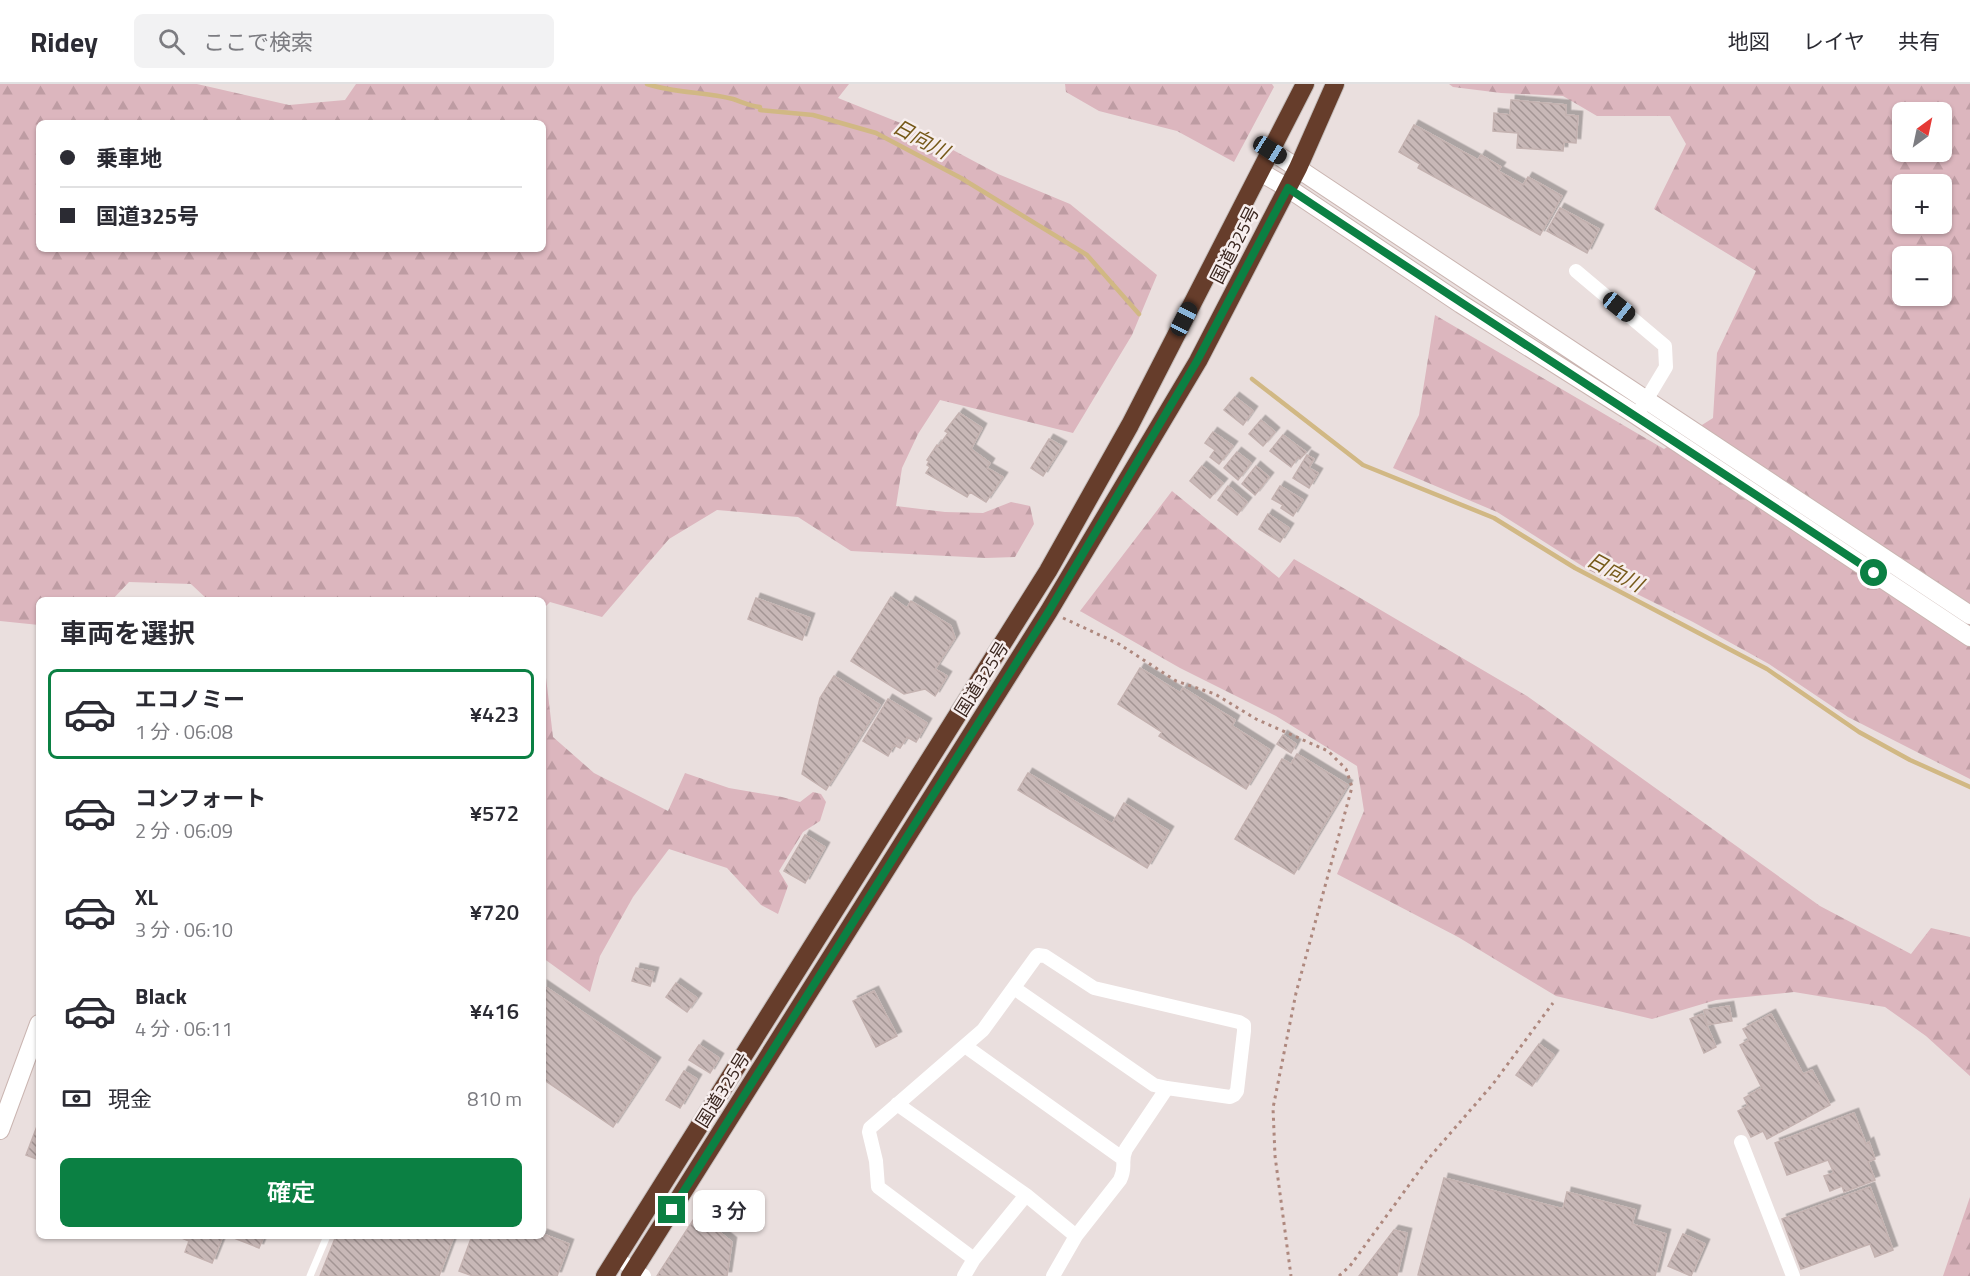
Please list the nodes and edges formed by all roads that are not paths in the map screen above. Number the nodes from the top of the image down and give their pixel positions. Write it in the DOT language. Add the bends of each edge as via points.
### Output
graph roads {
  1 [pos="1305,84"];
  2 [pos="1335,84"];
  3 [pos="1270,150"];
  4 [pos="1298,168"];
  5 [pos="1260,172"];
  6 [pos="1288,188"];
  7 [pos="1576,271"];
  8 [pos="1646,399"];
  9 [pos="1636,415"];
  10 [pos="1970,615"];
  11 [pos="1970,637"];
  12 [pos="1014,988"];
  13 [pos="36,1032"];
  14 [pos="965,1046"];
  15 [pos="1167,1088"];
  16 [pos="897,1104"];
  17 [pos="0,1130"];
  18 [pos="1741,1142"];
  19 [pos="1122,1158"];
  20 [pos="1026,1195"];
  21 [pos="1076,1236"];
  22 [pos="326,1239"];
  23 [pos="616,1258"];
  24 [pos="974,1259"];
  25 [pos="636,1274"];
  26 [pos="310,1276"];
  27 [pos="605,1276"];
  28 [pos="964,1276"];
  29 [pos="1053,1276"];
  30 [pos="1793,1276"];
  1 -- 3 [label="highway, 国道325号"];
  2 -- 4 [label="highway, 国道325号"];
  3 -- 4 [label="street"];
  3 -- 5 [label="highway, 国道325号"];
  4 -- 6 [label="highway, 国道325号"];
  4 -- 8 [label="street"];
  5 -- 6 [label="street"];
  5 -- 23 [label="highway, 国道325号" via="1130,425 1048,572"];
  6 -- 9 [label="street"];
  6 -- 25 [label="highway, 国道325号" via="1197,361 1049,611"];
  7 -- 8 [label="street" via="1665,346 1666,367"];
  8 -- 9 [label="street"];
  8 -- 10 [label="street"];
  9 -- 11 [label="street"];
  12 -- 14 [label="street" via="983,1030"];
  12 -- 15 [label="street" via="1150,1082"];
  12 -- 15 [label="street" via="1041,954 1094,988 1244,1026 1234,1095"];
  13 -- 17 [label="street"];
  14 -- 16 [label="street"];
  14 -- 19 [label="street"];
  15 -- 19 [label="street"];
  16 -- 20 [label="street"];
  16 -- 24 [label="street" via="869,1132 878,1187"];
  18 -- 30 [label="street"];
  19 -- 21 [label="street" via="1124,1172 1120,1180"];
  20 -- 21 [label="street"];
  20 -- 24 [label="street"];
  21 -- 29 [label="street"];
  22 -- 26 [label="lane"];
  23 -- 25 [label="street"];
  23 -- 27 [label="highway, 国道325号"];
  24 -- 28 [label="street"];
}
